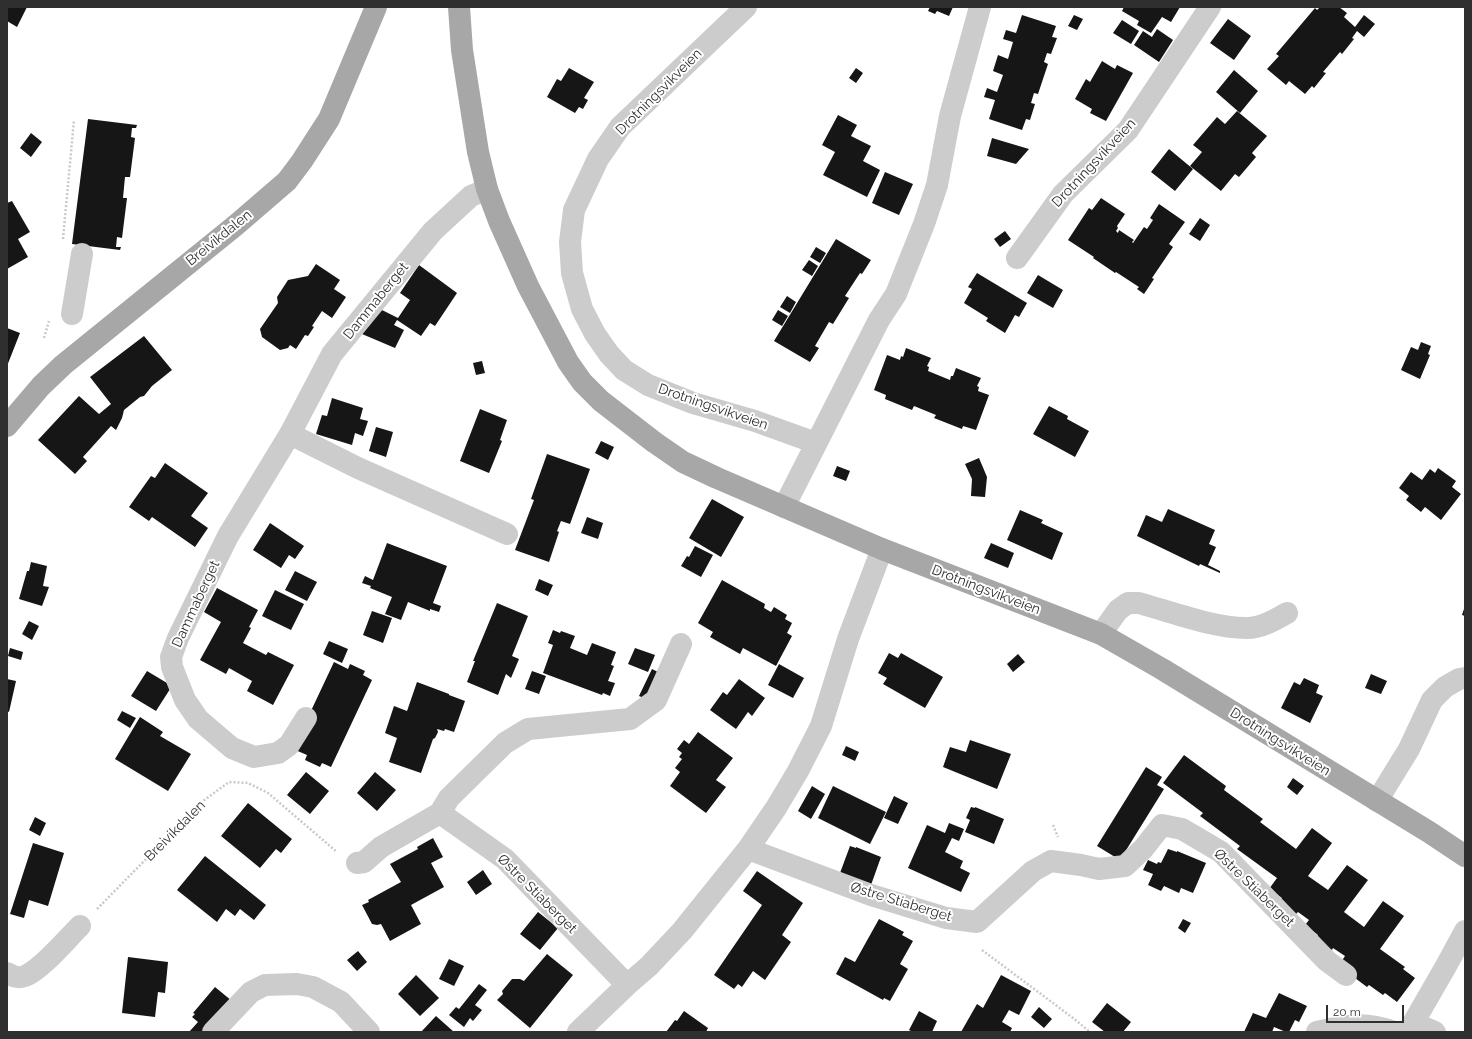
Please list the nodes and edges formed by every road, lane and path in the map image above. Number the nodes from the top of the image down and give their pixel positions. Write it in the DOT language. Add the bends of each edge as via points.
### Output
graph roads {
  1 [pos="376,7"];
  2 [pos="459,7"];
  3 [pos="746,7"];
  4 [pos="980,7"];
  5 [pos="1210,7"];
  6 [pos="74,120"];
  7 [pos="487,189"];
  8 [pos="62,244"];
  9 [pos="82,254"];
  10 [pos="1017,258"];
  11 [pos="72,314"];
  12 [pos="50,317"];
  13 [pos="44,338"];
  14 [pos="7,426"];
  15 [pos="290,434"];
  16 [pos="816,444"];
  17 [pos="784,507"];
  18 [pos="507,534"];
  19 [pos="882,549"];
  20 [pos="1287,613"];
  21 [pos="1101,634"];
  22 [pos="681,644"];
  23 [pos="1465,678"];
  24 [pos="306,718"];
  25 [pos="1377,801"];
  26 [pos="440,813"];
  27 [pos="748,849"];
  28 [pos="1465,856"];
  29 [pos="357,863"];
  30 [pos="80,926"];
  31 [pos="1465,931"];
  32 [pos="982,950"];
  33 [pos="7,973"];
  34 [pos="1346,975"];
  35 [pos="627,985"];
  36 [pos="1411,1027"];
  37 [pos="213,1032"];
  38 [pos="369,1032"];
  39 [pos="578,1032"];
  40 [pos="1090,1032"];
  41 [pos="1317,1032"];
  42 [pos="1394,1032"];
  43 [pos="1435,1032"];
  1 -- 14 [label="main road, Breivikdalen" via="329,118 287,181 63,365 41,386"];
  2 -- 7 [label="main road, Drotningsvikveien" via="478,152"];
  3 -- 16 [label="street, Drotningsvikveien" via="620,127 598,159 574,210 570,242 572,273 582,309 595,334 624,370 648,384 693,403 755,421"];
  4 -- 16 [label="street" via="950,116 937,185 924,224 896,294 879,320"];
  5 -- 10 [label="street, Drotningsvikveien" via="1128,130 1063,194"];
  6 -- 8 [label="path"];
  7 -- 15 [label="street, Dammaberget" via="471,196 433,231 332,354"];
  7 -- 17 [label="main road, Drotningsvikveien" via="528,286 552,334 582,382 638,430 683,462"];
  9 -- 11 [label="street"];
  12 -- 13 [label="path"];
  15 -- 18 [label="street" via="358,468"];
  15 -- 24 [label="street, Dammaberget" via="228,536 178,638 171,658 185,700 198,719 232,748 254,756 278,753 289,745"];
  16 -- 17 [label="street"];
  17 -- 19 [label="main road, Drotningsvikveien"];
  19 -- 21 [label="main road, Drotningsvikveien"];
  19 -- 27 [label="street" via="848,639 821,726 798,771"];
  20 -- 21 [label="street" via="1248,628 1202,621 1138,602 1128,603 1118,610"];
  21 -- 25 [label="main road, Drotningsvikveien"];
  22 -- 26 [label="street" via="656,700 630,719 528,729 505,743 449,798"];
  23 -- 25 [label="street" via="1445,687 1432,700 1409,749"];
  25 -- 28 [label="main road, Drotningsvikveien"];
  26 -- 29 [label="street" via="381,847 364,862"];
  26 -- 35 [label="street, Østre Stiaberget" via="505,859"];
  27 -- 34 [label="street, Østre Stiaberget" via="871,895 946,918 976,922 1033,871 1051,861 1099,870 1125,866 1162,825 1182,829 1220,852 1327,961"];
  27 -- 35 [label="street" via="682,931"];
  29 -- 30 [label="path, Breivikdalen" via="342,856 268,793 248,783 229,782 203,801"];
  30 -- 33 [label="street" via="42,964 24,977 14,977"];
  31 -- 36 [label="street"];
  32 -- 40 [label="path"];
  35 -- 39 [label="street"];
  36 -- 43 [label="street"];
  37 -- 38 [label="street" via="251,992 265,985 297,984 313,987 342,1002"];
  41 -- 42 [label="street" via="1343,1025 1362,1024"];
}
